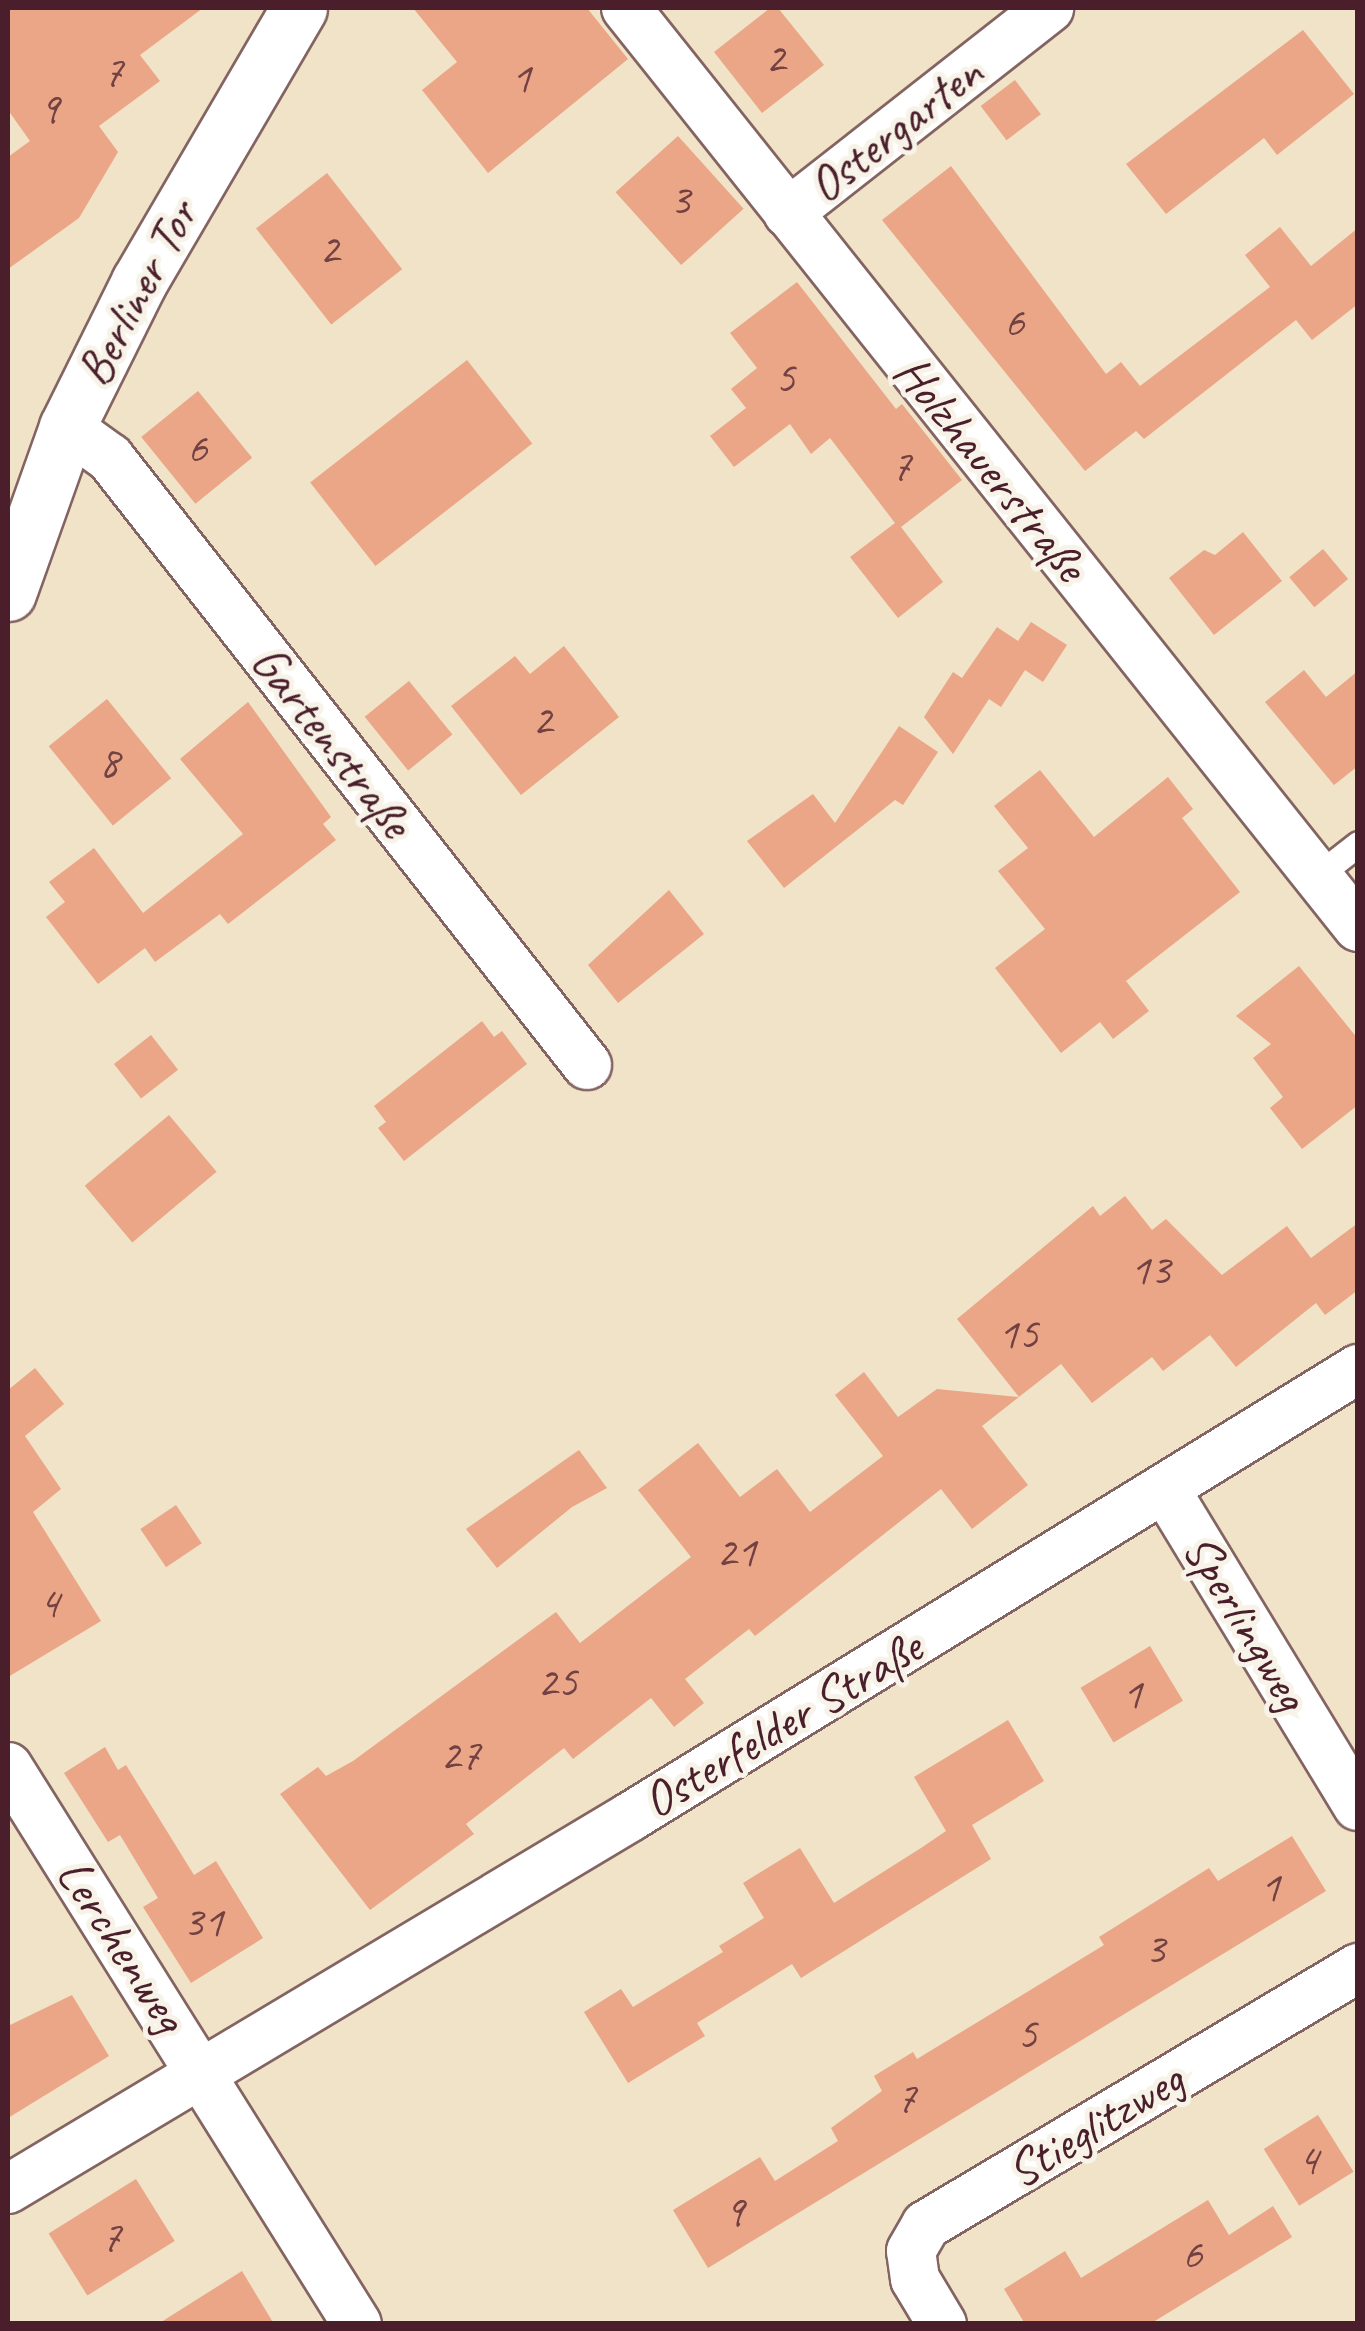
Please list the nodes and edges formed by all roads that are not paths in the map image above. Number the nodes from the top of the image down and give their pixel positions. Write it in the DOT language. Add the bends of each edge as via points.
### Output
graph roads {
  1 [pos="299,8"];
  2 [pos="626,8"];
  3 [pos="1049,8"];
  4 [pos="788,213"];
  5 [pos="67,428"];
  6 [pos="8,593"];
  7 [pos="1358,844"];
  8 [pos="1317,876"];
  9 [pos="1358,928"];
  10 [pos="587,1065"];
  11 [pos="1358,1369"];
  12 [pos="1165,1489"];
  13 [pos="8,1767"];
  14 [pos="1358,1806"];
  15 [pos="1358,1968"];
  16 [pos="203,2073"];
  17 [pos="8,2189"];
  18 [pos="357,2324"];
  19 [pos="942,2324"];
  1 -- 5 [label="main road, Berliner Tor" via="139,282"];
  2 -- 4 [label="street, Holzhauerstraße"];
  3 -- 4 [label="street, Ostergarten"];
  4 -- 8 [label="street, Holzhauerstraße"];
  5 -- 6 [label="main road, Berliner Tor"];
  5 -- 10 [label="street, Gartenstraße" via="110,458"];
  7 -- 8 [label="lane"];
  8 -- 9 [label="street, Holzhauerstraße"];
  11 -- 12 [label="street, Osterfelder Straße"];
  12 -- 14 [label="street, Sperlingweg"];
  12 -- 16 [label="street, Osterfelder Straße"];
  13 -- 16 [label="street, Lerchenweg"];
  15 -- 19 [label="street, Stieglitzweg" via="926,2225 912,2252 915,2279"];
  16 -- 17 [label="street, Lerchenweg"];
  16 -- 18 [label="street, Lerchenweg"];
}
